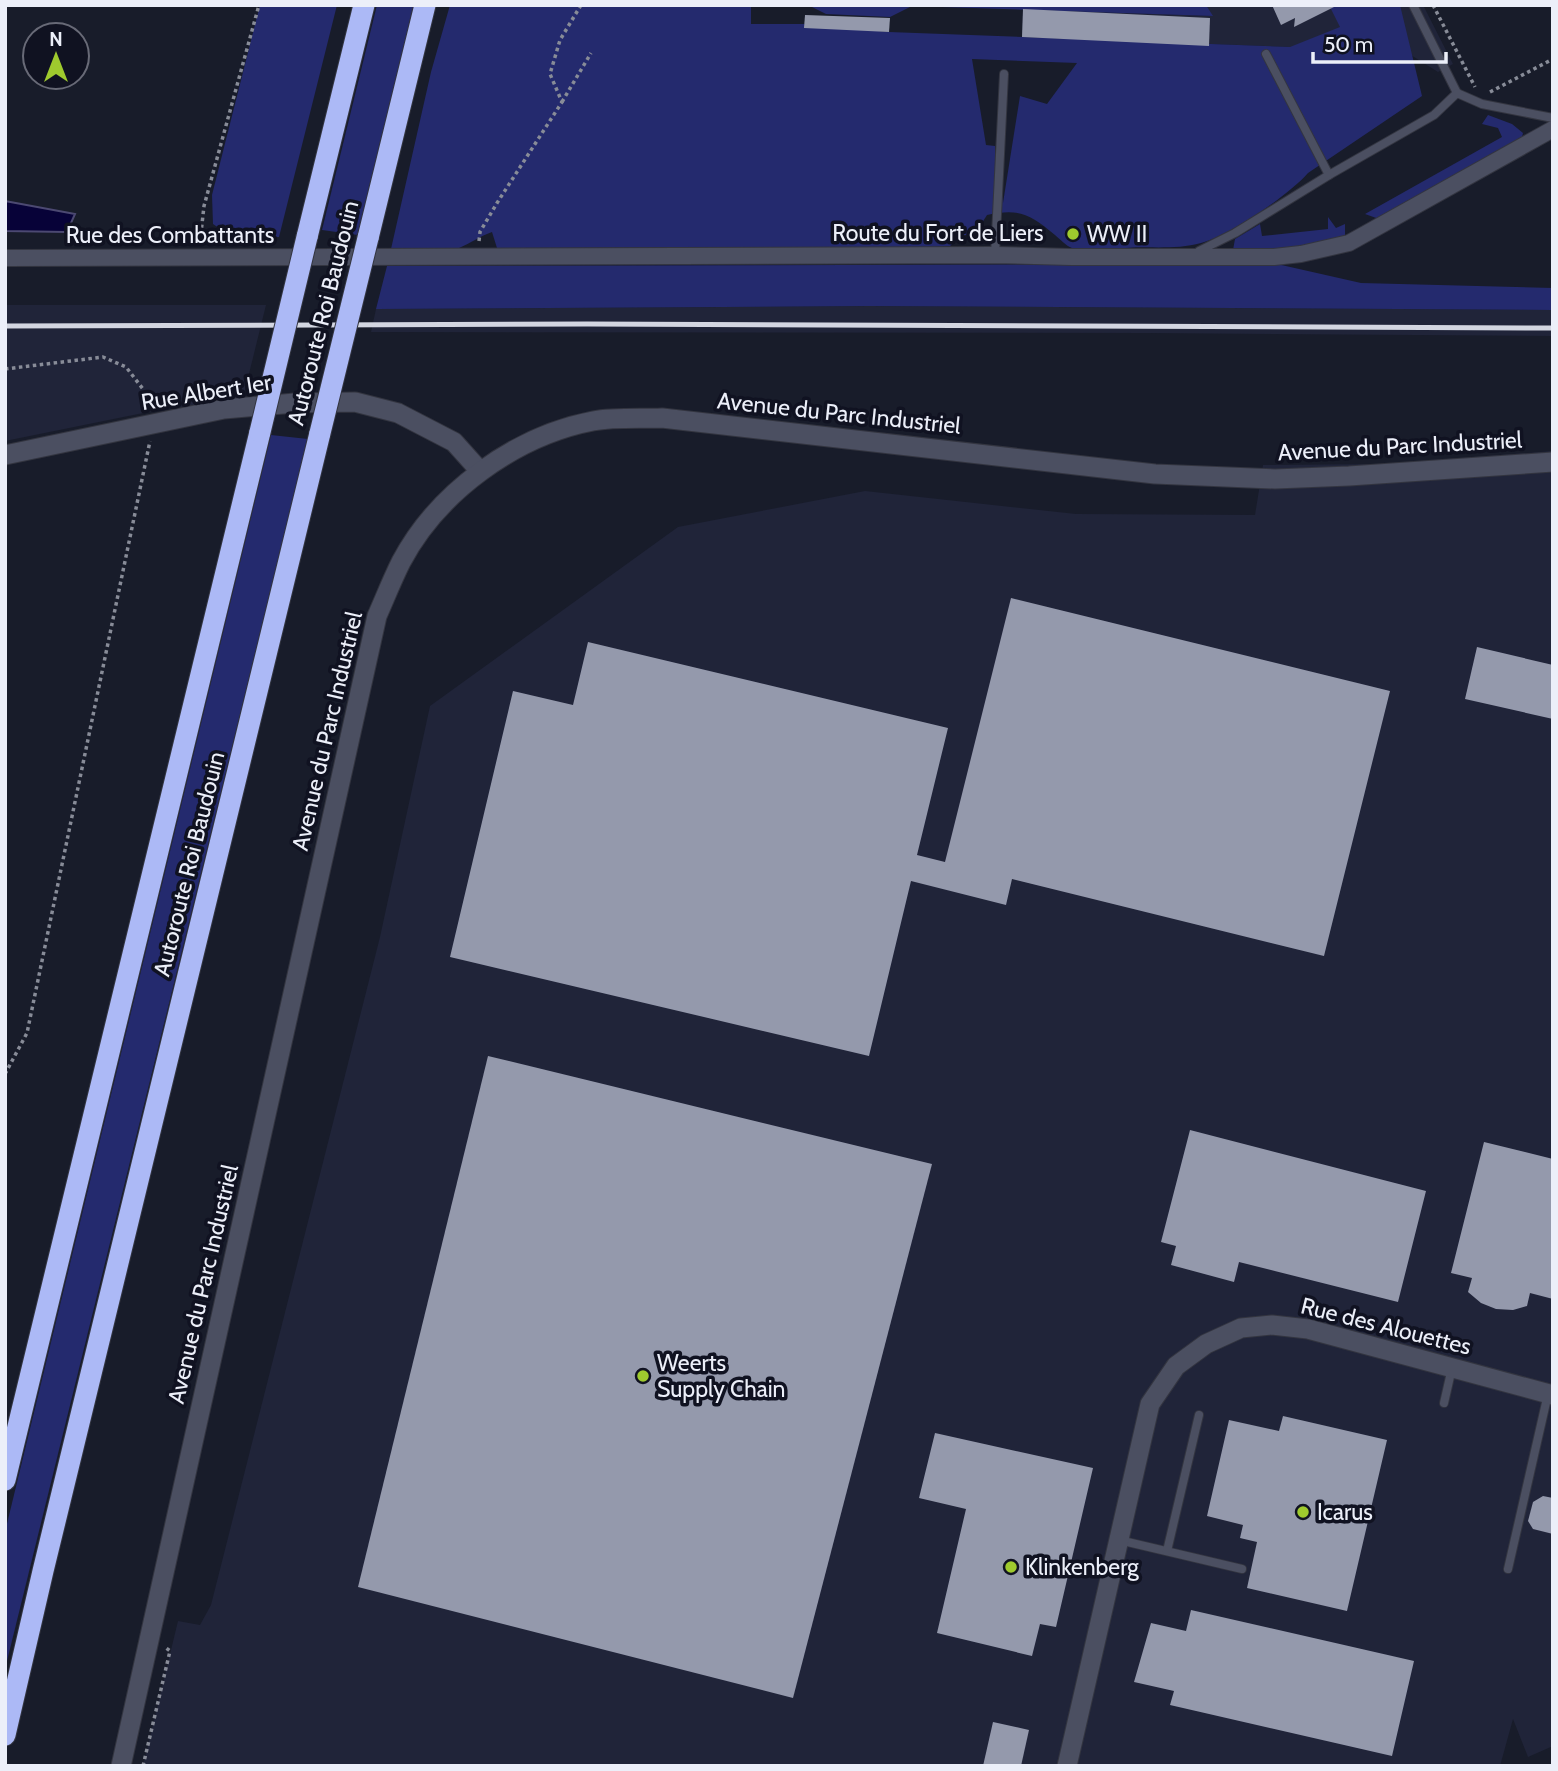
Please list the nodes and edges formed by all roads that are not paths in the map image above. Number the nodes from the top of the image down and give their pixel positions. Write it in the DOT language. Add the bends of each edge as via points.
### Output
graph roads {
  1 [pos="364,5"];
  2 [pos="425,5"];
  3 [pos="1413,5"];
  4 [pos="1266,54"];
  5 [pos="1004,74"];
  6 [pos="1457,93"];
  7 [pos="1553,118"];
  8 [pos="1553,129"];
  9 [pos="1329,175"];
  10 [pos="995,255"];
  11 [pos="1198,257"];
  12 [pos="5,258"];
  13 [pos="335,258"];
  14 [pos="5,455"];
  15 [pos="1553,462"];
  16 [pos="480,471"];
  17 [pos="1452,1368"];
  18 [pos="1550,1394"];
  19 [pos="1444,1403"];
  20 [pos="1199,1415"];
  21 [pos="5,1480"];
  22 [pos="1119,1541"];
  23 [pos="1167,1551"];
  24 [pos="1242,1569"];
  25 [pos="1508,1569"];
  26 [pos="5,1735"];
  27 [pos="121,1766"];
  28 [pos="1066,1766"];
  1 -- 21 [label="highway, Autoroute Roi Baudouin, bridge"];
  2 -- 26 [label="highway, Autoroute Roi Baudouin, bridge"];
  3 -- 6 [label="lane"];
  4 -- 9 [label="lane"];
  5 -- 10 [label="lane"];
  6 -- 7 [label="lane"];
  6 -- 9 [label="lane" via="1434,115"];
  8 -- 11 [label="street, Route du Fort de Liers" via="1349,243 1301,254"];
  9 -- 11 [label="lane" via="1199,251"];
  10 -- 11 [label="street, Route du Fort de Liers"];
  10 -- 13 [label="street, Route du Fort de Liers"];
  12 -- 13 [label="street, Rue des Combattants"];
  14 -- 16 [label="street, Rue Albert Ier" via="225,410 355,402 398,413 454,442"];
  15 -- 16 [label="street, Avenue du Parc Industriel" via="1275,479 1155,474 663,418 594,421 530,440"];
  16 -- 27 [label="street, Avenue du Parc Industriel" via="436,513 402,560 377,616"];
  17 -- 18 [label="street, Rue des Alouettes"];
  17 -- 19 [label="lane"];
  17 -- 22 [label="street, Rue des Alouettes" via="1308,1329 1272,1325 1241,1328 1206,1344 1176,1366 1150,1404"];
  18 -- 25 [label="lane, Rue des Alouettes"];
  20 -- 23 [label="lane"];
  22 -- 23 [label="lane"];
  22 -- 28 [label="street, Rue des Alouettes"];
  23 -- 24 [label="lane"];
}
